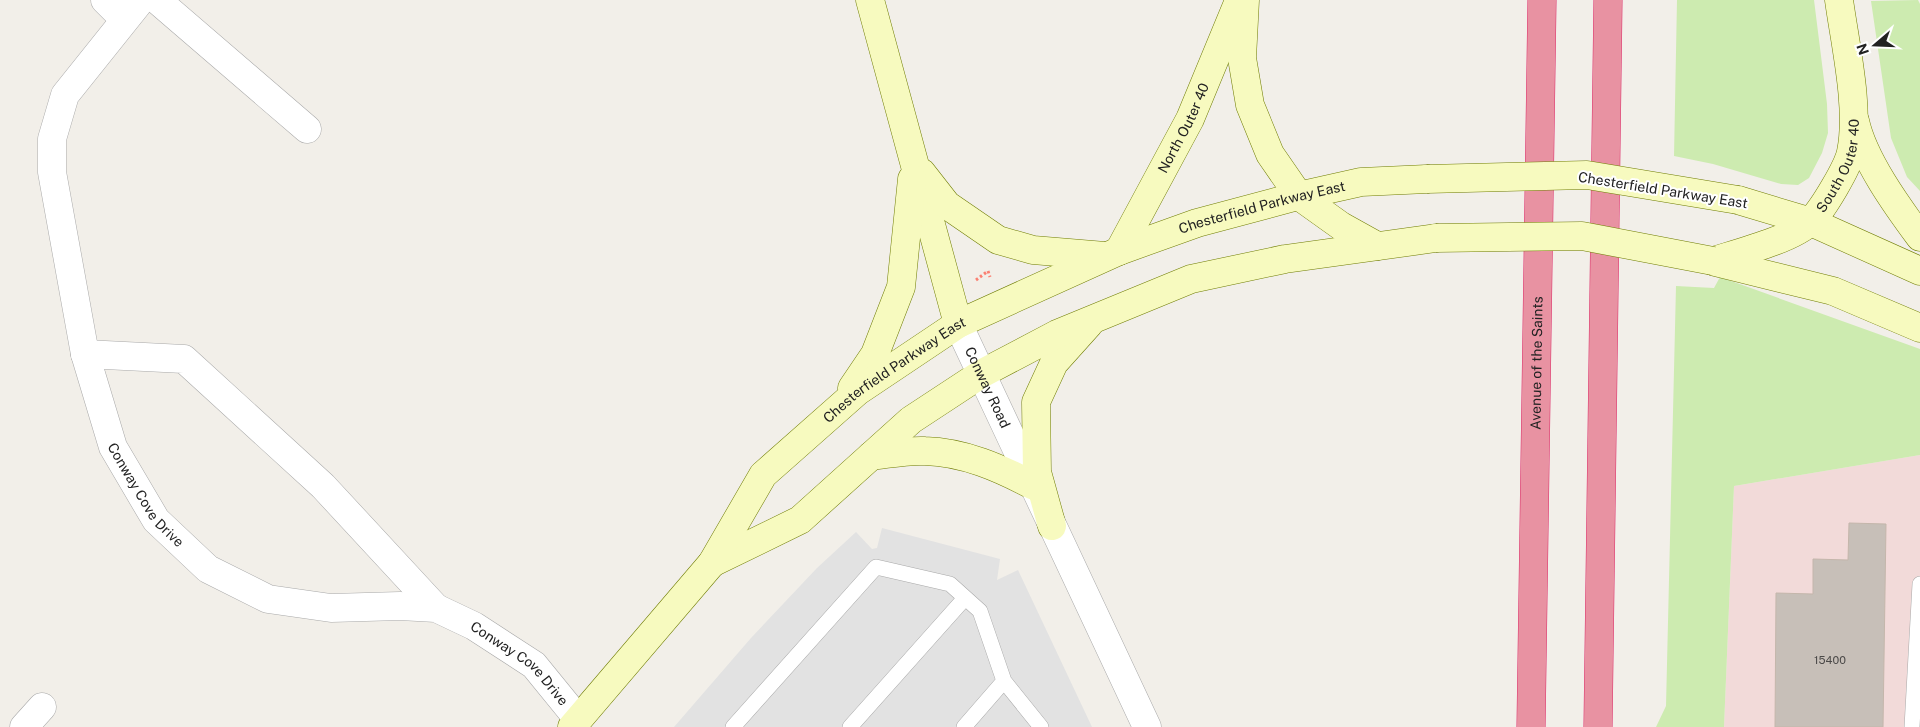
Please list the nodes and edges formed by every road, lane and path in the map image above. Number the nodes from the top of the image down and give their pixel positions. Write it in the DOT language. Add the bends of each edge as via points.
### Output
graph roads {
  1 [pos="105,0"];
  2 [pos="158,0"];
  3 [pos="870,0"];
  4 [pos="1239,0"];
  5 [pos="1246,0"];
  6 [pos="1542,0"];
  7 [pos="1608,0"];
  8 [pos="1839,0"];
  9 [pos="132,10"];
  10 [pos="1854,112"];
  11 [pos="306,129"];
  12 [pos="914,162"];
  13 [pos="1299,196"];
  14 [pos="1810,222"];
  15 [pos="1920,237"];
  16 [pos="1377,246"];
  17 [pos="1113,254"];
  18 [pos="1729,260"];
  19 [pos="1920,271"];
  20 [pos="1096,318"];
  21 [pos="958,324"];
  22 [pos="1920,328"];
  23 [pos="85,354"];
  24 [pos="981,374"];
  25 [pos="836,410"];
  26 [pos="871,456"];
  27 [pos="1034,486"];
  28 [pos="1052,526"];
  29 [pos="712,563"];
  30 [pos="1920,584"];
  31 [pos="965,598"];
  32 [pos="436,608"];
  33 [pos="1004,681"];
  34 [pos="42,706"];
  35 [pos="575,723"];
  36 [pos="24,727"];
  37 [pos="733,727"];
  38 [pos="850,727"];
  39 [pos="964,727"];
  40 [pos="1041,727"];
  41 [pos="1147,727"];
  42 [pos="1530,727"];
  43 [pos="1598,727"];
  44 [pos="1912,727"];
  1 -- 9 [label="street, Conway Cove Drive"];
  2 -- 11 [label="street"];
  3 -- 12 [label="street, Conway Road"];
  4 -- 17 [label="street, North Outer 40" via="1190,119"];
  5 -- 13 [label="street" via="1242,58 1250,106 1270,154"];
  6 -- 42 [label="highway, Avenue of the Saints"];
  7 -- 43 [label="highway"];
  8 -- 10 [label="street, South Outer 40"];
  9 -- 23 [label="street, Conway Cove Drive" via="65,96 52,139 52,172"];
  10 -- 14 [label="street, South Outer 40" via="1851,153 1832,190"];
  10 -- 15 [label="street" via="1858,133 1891,197"];
  12 -- 17 [label="street" via="947,206 998,240 1033,250"];
  12 -- 21 [label="street, Conway Road"];
  12 -- 25 [label="street" via="901,287 876,354"];
  13 -- 14 [label="street, Chesterfield Parkway East, bridge" via="1360,182 1587,175 1738,200"];
  13 -- 16 [label="street" via="1341,226"];
  13 -- 17 [label="street, Chesterfield Parkway East" via="1197,223"];
  14 -- 18 [label="street, South Outer 40" via="1778,240"];
  14 -- 19 [label="street, Chesterfield Parkway East"];
  16 -- 18 [label="street, Chesterfield Parkway East, bridge" via="1436,238 1582,236"];
  16 -- 20 [label="street, Chesterfield Parkway East" via="1285,259 1191,279"];
  17 -- 21 [label="street, Chesterfield Parkway East"];
  18 -- 22 [label="street, Chesterfield Parkway East" via="1833,291"];
  20 -- 24 [label="street, Chesterfield Parkway East" via="1057,334"];
  20 -- 28 [label="street" via="1054,363 1036,402 1038,472"];
  21 -- 24 [label="street, Conway Road"];
  21 -- 25 [label="street, Chesterfield Parkway East" via="858,391"];
  23 -- 32 [label="street" via="184,359 323,486"];
  23 -- 32 [label="street, Conway Cove Drive" via="113,447 156,520 208,569 268,599 331,608"];
  24 -- 26 [label="street, Chesterfield Parkway East" via="911,420"];
  24 -- 27 [label="street, Conway Road"];
  25 -- 29 [label="street, Chesterfield Parkway East" via="764,475"];
  26 -- 27 [label="street" via="925,451 978,460"];
  26 -- 29 [label="street, Chesterfield Parkway East" via="800,520"];
  27 -- 28 [label="street, Conway Road"];
  28 -- 41 [label="street, Conway Road"];
  29 -- 35 [label="street, Chesterfield Parkway East"];
  30 -- 44 [label="lane"];
  31 -- 33 [label="lane" via="980,611"];
  31 -- 37 [label="lane" via="950,584 876,567"];
  31 -- 38 [label="lane"];
  32 -- 35 [label="street, Conway Cove Drive" via="474,626 534,665"];
  33 -- 39 [label="lane"];
  33 -- 40 [label="lane"];
  34 -- 36 [label="street"];
}
